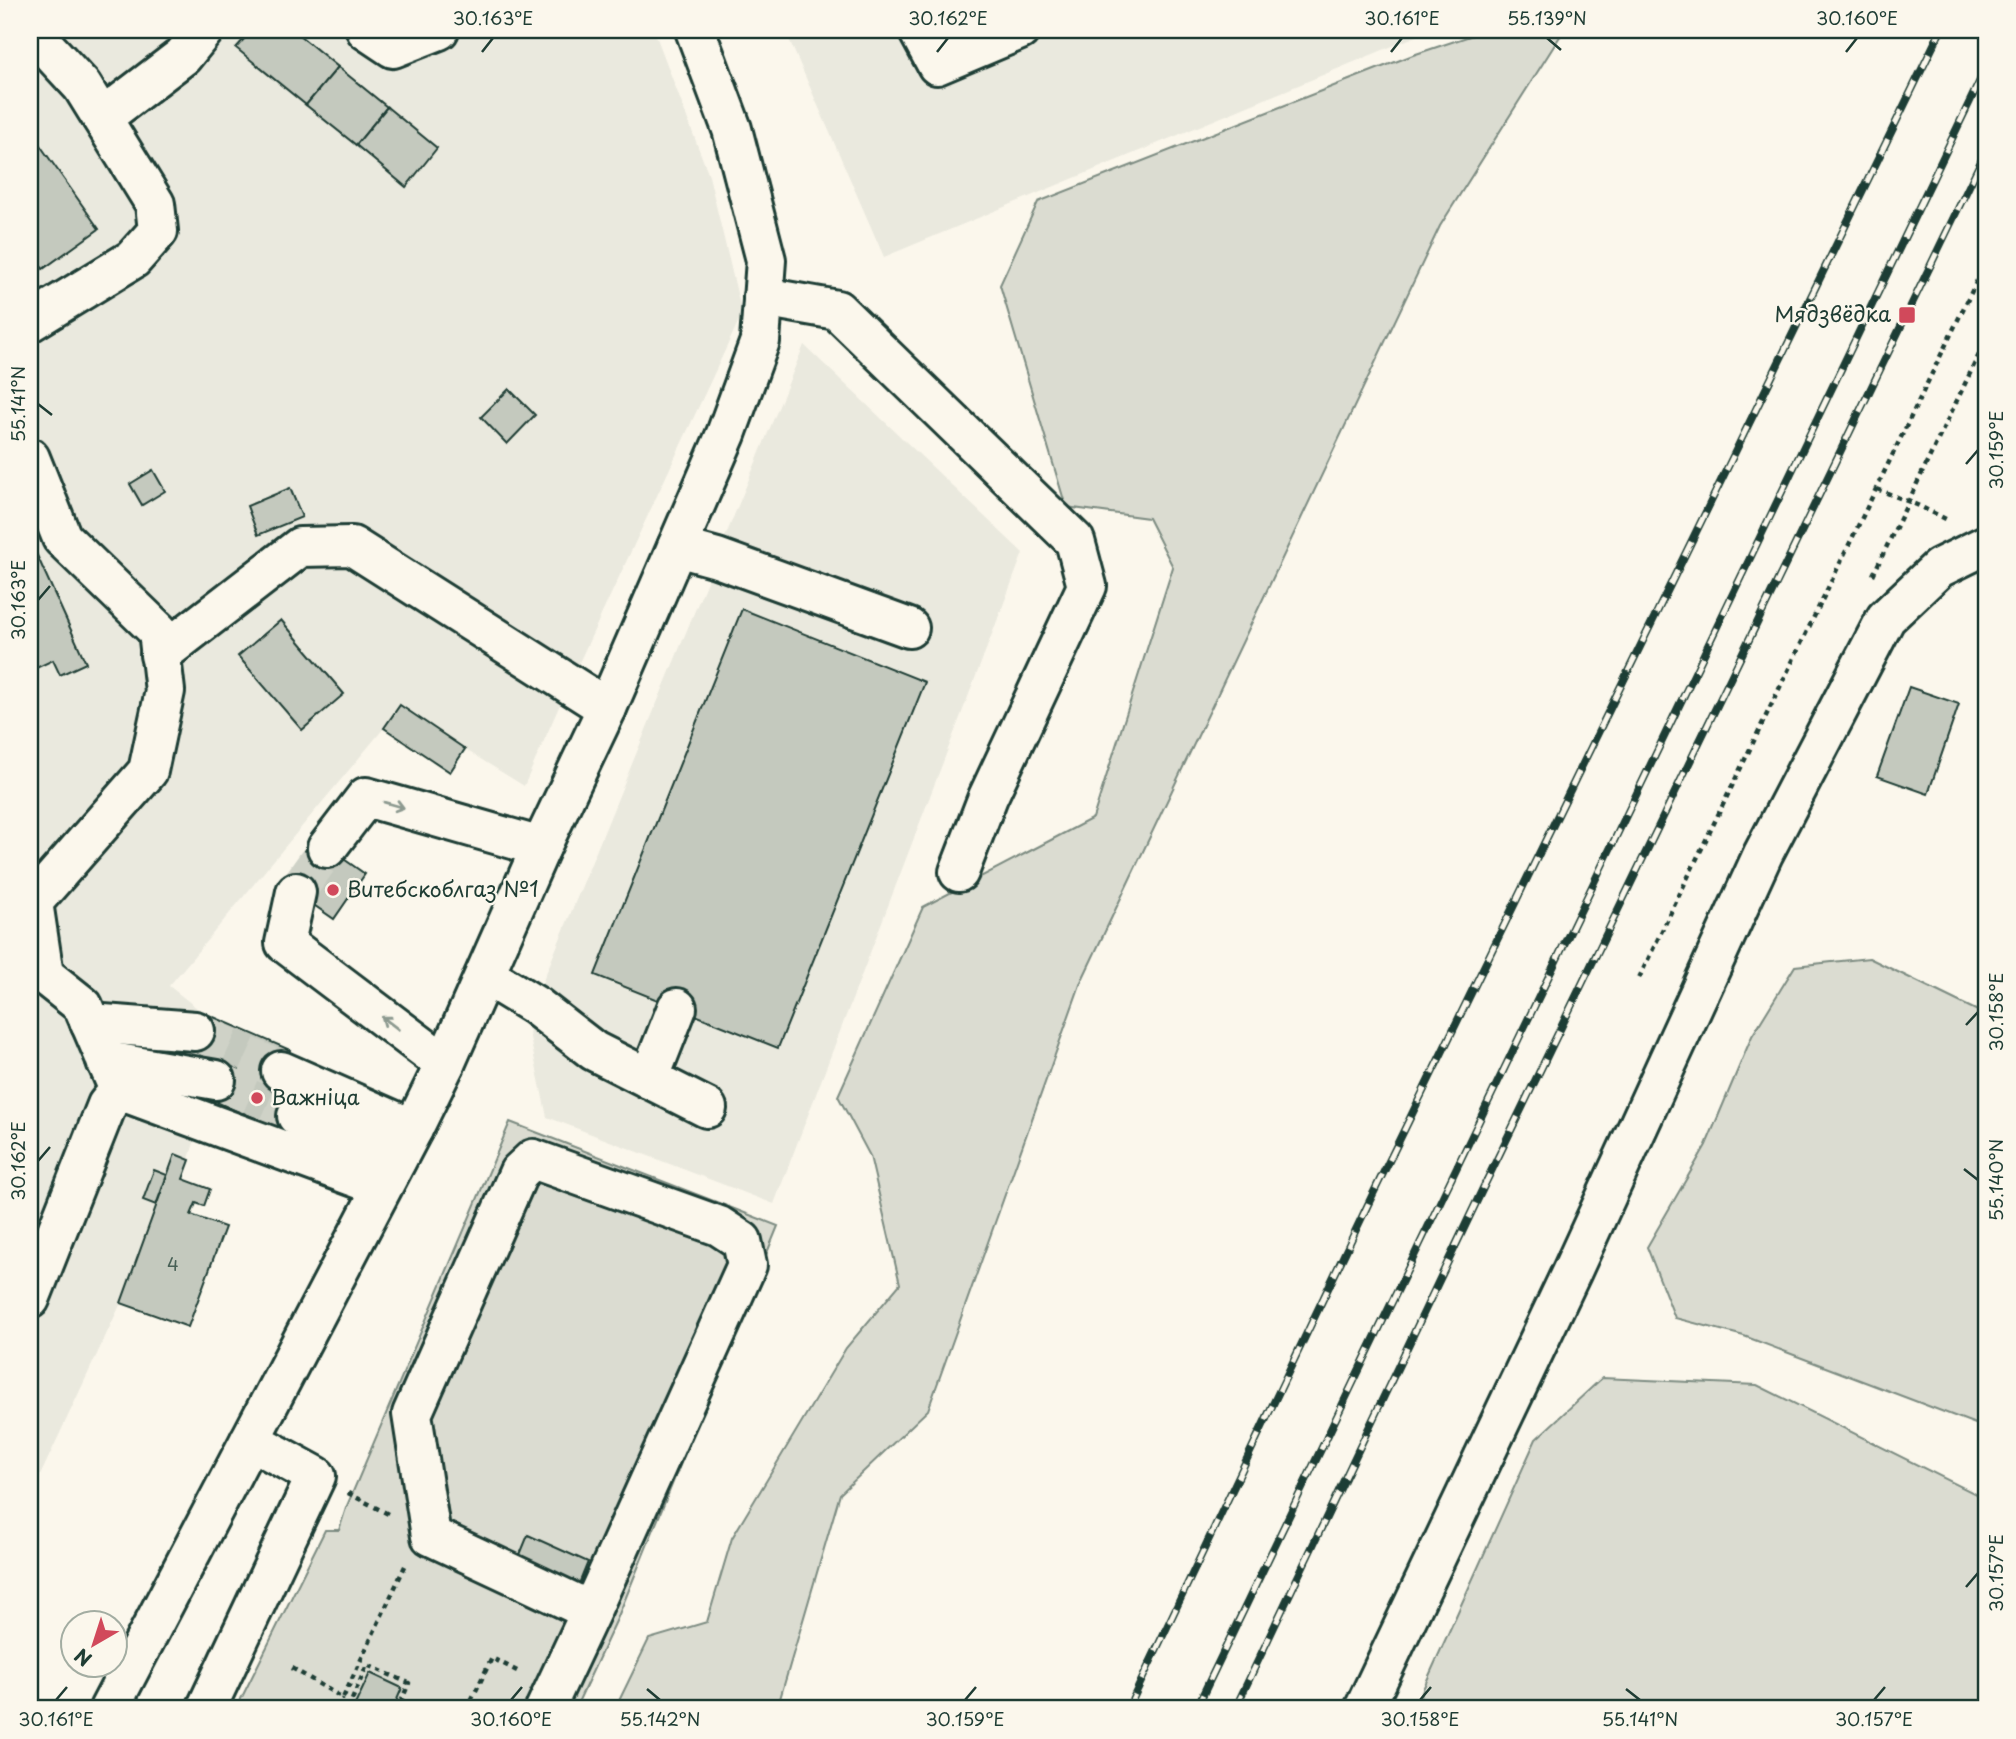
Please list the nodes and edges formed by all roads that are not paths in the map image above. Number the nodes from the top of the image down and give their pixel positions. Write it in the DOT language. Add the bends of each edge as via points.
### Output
graph roads {
  1 [pos="204,30"];
  2 [pos="366,30"];
  3 [pos="439,30"];
  4 [pos="695,30"];
  5 [pos="918,30"];
  6 [pos="1020,30"];
  7 [pos="53,38"];
  8 [pos="102,118"];
  9 [pos="764,297"];
  10 [pos="30,322"];
  11 [pos="30,458"];
  12 [pos="1986,545"];
  13 [pos="677,547"];
  14 [pos="909,628"];
  15 [pos="160,655"];
  16 [pos="607,708"];
  17 [pos="541,846"];
  18 [pos="327,848"];
  19 [pos="959,872"];
  20 [pos="296,892"];
  21 [pos="37,972"];
  22 [pos="485,975"];
  23 [pos="677,1008"];
  24 [pos="90,1023"];
  25 [pos="195,1031"];
  26 [pos="445,1063"];
  27 [pos="281,1071"];
  28 [pos="113,1075"];
  29 [pos="649,1079"];
  30 [pos="216,1080"];
  31 [pos="707,1108"];
  32 [pos="297,1116"];
  33 [pos="397,1159"];
  34 [pos="30,1299"];
  35 [pos="250,1440"];
  36 [pos="591,1611"];
  37 [pos="538,1694"];
  38 [pos="109,1709"];
  39 [pos="206,1709"];
  40 [pos="1364,1709"];
  1 -- 8 [label="street" via="183,56"];
  2 -- 3 [label="street" via="393,48"];
  4 -- 9 [label="street" via="732,129 763,247"];
  5 -- 6 [label="street" via="937,65"];
  7 -- 8 [label="street"];
  8 -- 10 [label="street" via="155,204 158,232 133,259"];
  9 -- 13 [label="street" via="760,341"];
  9 -- 19 [label="street" via="837,310 1075,541 1087,586 988,797"];
  11 -- 15 [label="street" via="62,538 158,631"];
  12 -- 40 [label="street" via="1939,568 1886,618 1763,854"];
  13 -- 14 [label="street"];
  13 -- 16 [label="street"];
  15 -- 16 [label="street" via="300,547 352,546"];
  15 -- 21 [label="street" via="165,691 148,771 33,902"];
  16 -- 17 [label="street"];
  18 -- 17 [label="street, one-way" via="366,797"];
  17 -- 22 [label="street"];
  26 -- 20 [label="street, one-way" via="285,943"];
  21 -- 24 [label="street" via="83,1006"];
  22 -- 26 [label="street"];
  22 -- 29 [label="street" via="536,1006 594,1052"];
  23 -- 29 [label="street"];
  24 -- 25 [label="street"];
  24 -- 28 [label="street"];
  26 -- 33 [label="street"];
  27 -- 33 [label="street"];
  28 -- 30 [label="street"];
  28 -- 33 [label="street"];
  28 -- 34 [label="street" via="107,1105"];
  29 -- 31 [label="street"];
  32 -- 33 [label="street"];
  33 -- 35 [label="street"];
  35 -- 38 [label="street"];
  35 -- 39 [label="street" via="316,1476"];
  36 -- 36 [label="street" via="747,1265 742,1241 719,1226 533,1159 519,1172 412,1414 427,1534"];
  36 -- 37 [label="street"];
}
